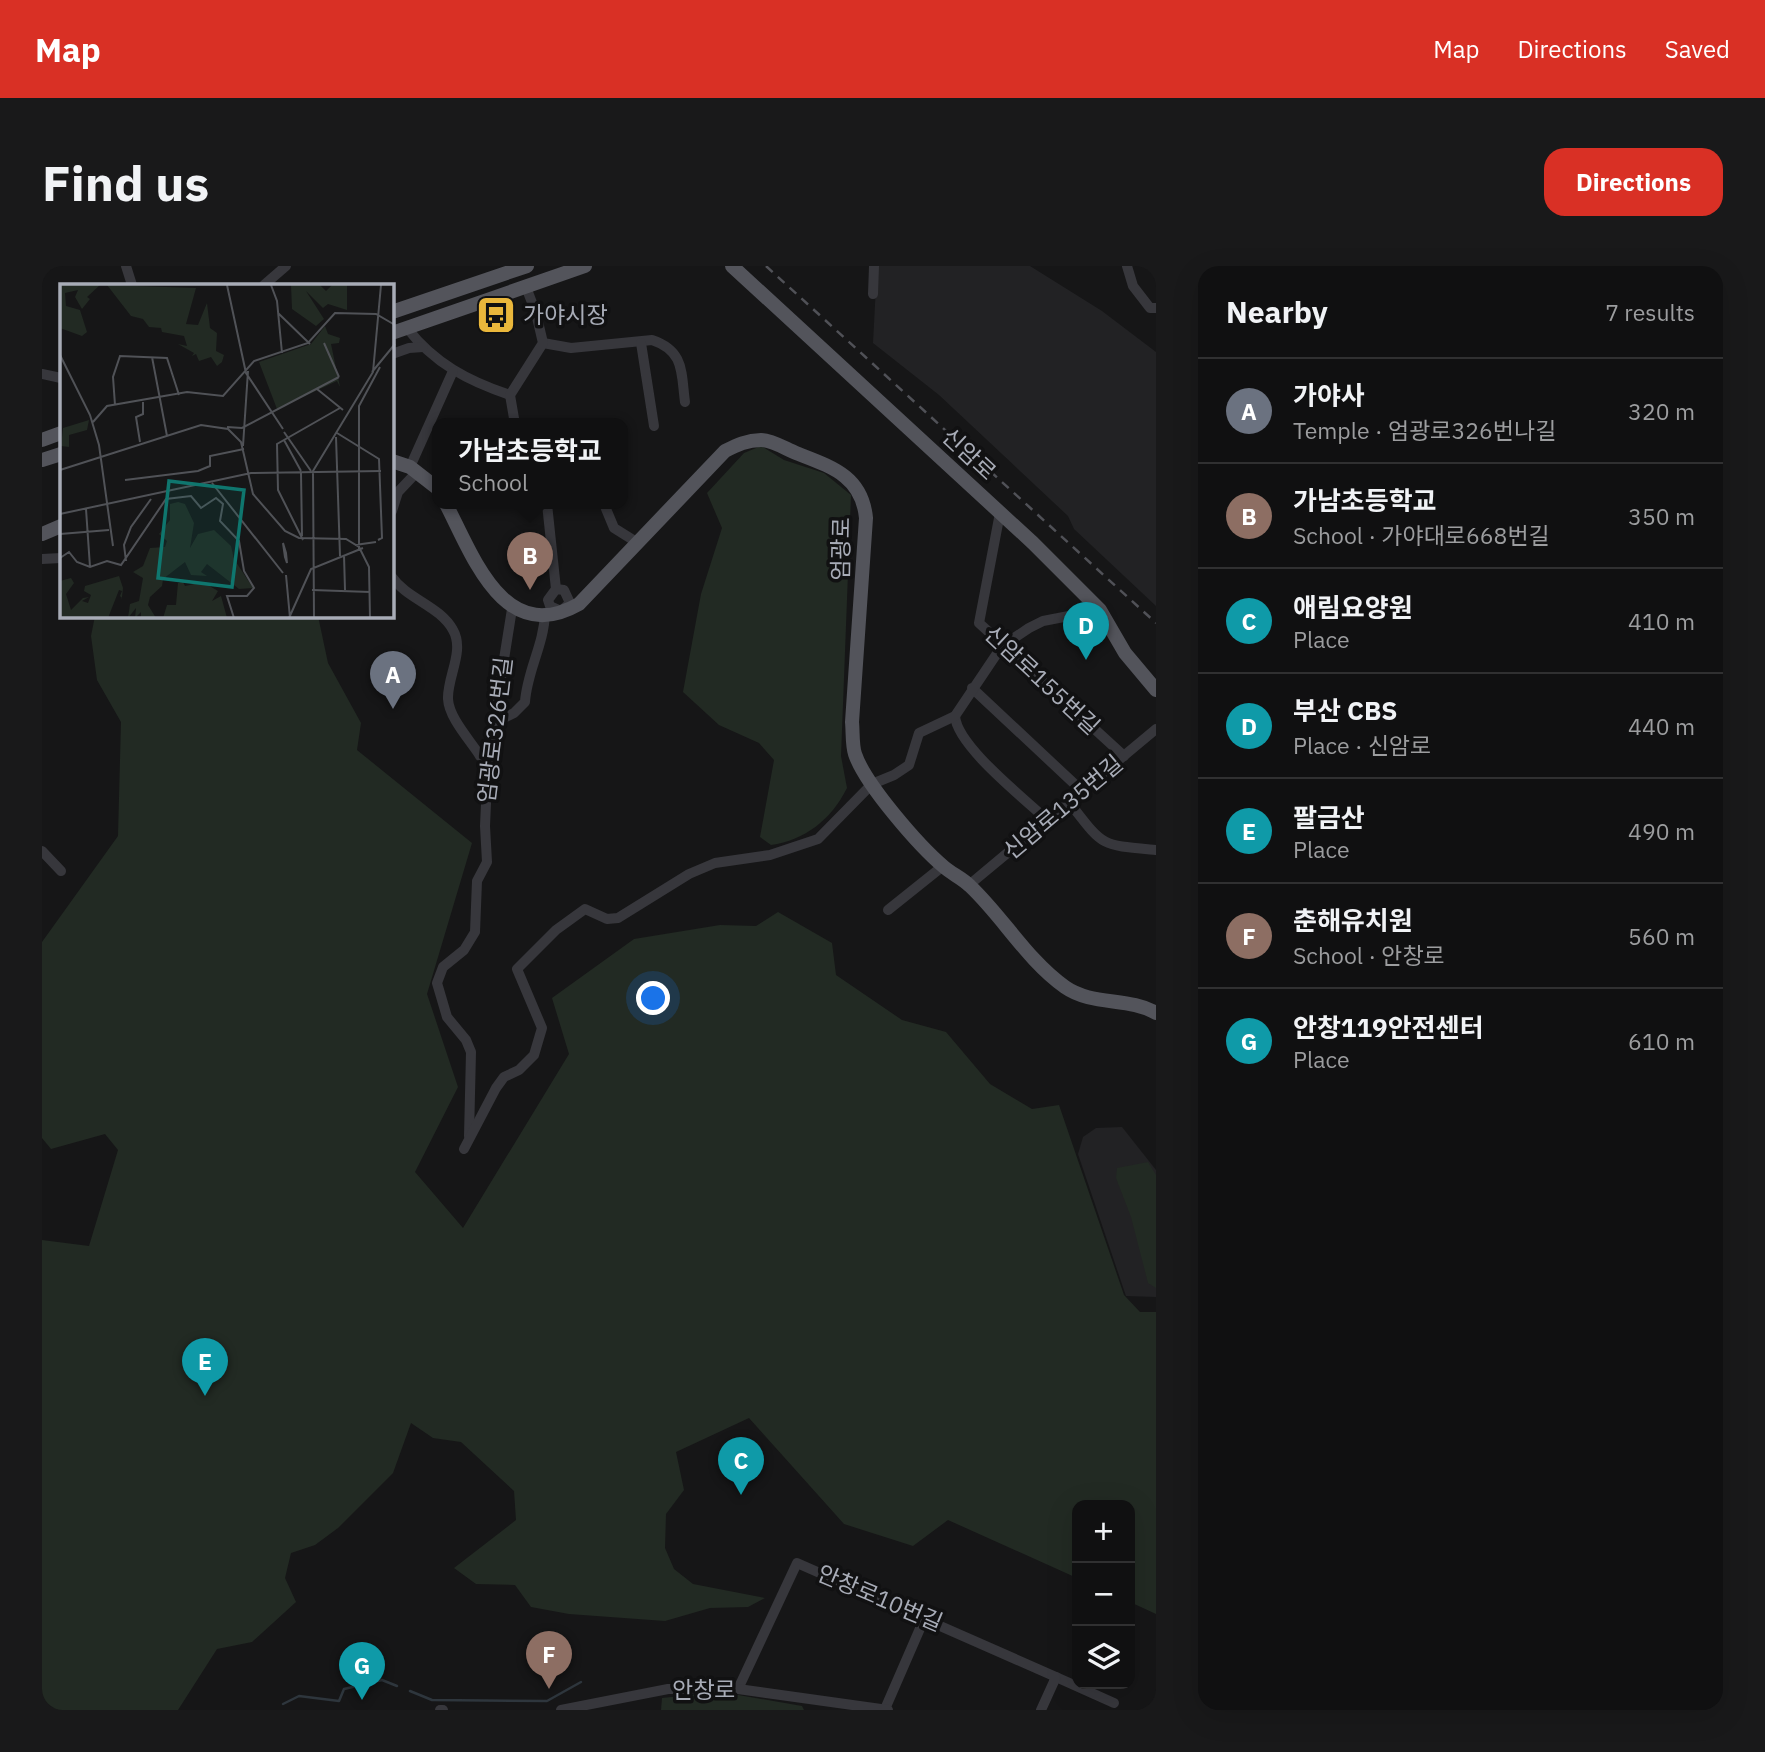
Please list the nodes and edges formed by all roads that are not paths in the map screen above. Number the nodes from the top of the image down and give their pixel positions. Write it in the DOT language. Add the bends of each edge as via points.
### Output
graph roads {
  1 [pos="120,266"];
  2 [pos="128,266"];
  3 [pos="286,266"];
  4 [pos="527,266"];
  5 [pos="585,266"];
  6 [pos="732,266"];
  7 [pos="874,266"];
  8 [pos="1127,266"];
  9 [pos="131,282"];
  10 [pos="265,284"];
  11 [pos="526,287"];
  12 [pos="873,294"];
  13 [pos="1156,308"];
  14 [pos="394,311"];
  15 [pos="407,328"];
  16 [pos="394,332"];
  17 [pos="641,343"];
  18 [pos="543,344"];
  19 [pos="423,348"];
  20 [pos="394,353"];
  21 [pos="453,371"];
  22 [pos="42,374"];
  23 [pos="60,377"];
  24 [pos="510,395"];
  25 [pos="685,402"];
  26 [pos="434,418"];
  27 [pos="514,418"];
  28 [pos="432,423"];
  29 [pos="654,426"];
  30 [pos="60,433"];
  31 [pos="42,440"];
  32 [pos="60,454"];
  33 [pos="42,460"];
  34 [pos="394,462"];
  35 [pos="413,470"];
  36 [pos="432,484"];
  37 [pos="394,505"];
  38 [pos="449,509"];
  39 [pos="547,509"];
  40 [pos="606,509"];
  41 [pos="1000,513"];
  42 [pos="60,526"];
  43 [pos="42,534"];
  44 [pos="638,543"];
  45 [pos="60,558"];
  46 [pos="42,559"];
  47 [pos="394,583"];
  48 [pos="552,592"];
  49 [pos="569,597"];
  50 [pos="587,597"];
  51 [pos="517,610"];
  52 [pos="1100,610"];
  53 [pos="561,611"];
  54 [pos="545,613"];
  55 [pos="1002,646"];
  56 [pos="972,688"];
  57 [pos="1156,690"];
  58 [pos="955,716"];
  59 [pos="496,722"];
  60 [pos="1156,729"];
  61 [pos="1124,756"];
  62 [pos="488,759"];
  63 [pos="872,783"];
  64 [pos="1082,791"];
  65 [pos="1069,802"];
  66 [pos="1047,820"];
  67 [pos="1156,849"];
  68 [pos="42,850"];
  69 [pos="943,866"];
  70 [pos="61,872"];
  71 [pos="970,885"];
  72 [pos="888,910"];
  73 [pos="1156,1013"];
  74 [pos="925,1617"];
  75 [pos="1056,1677"];
  76 [pos="738,1689"];
  77 [pos="1114,1703"];
  78 [pos="887,1706"];
  79 [pos="561,1710"];
  80 [pos="1041,1710"];
  1 -- 9 [label="street"];
  2 -- 9 [label="street"];
  3 -- 10 [label="street"];
  4 -- 14 [label="main road"];
  5 -- 11 [label="main road"];
  6 -- 41 [label="main road, 신암로"];
  7 -- 12 [label="street"];
  8 -- 13 [label="street" via="1133,286 1150,308"];
  11 -- 15 [label="main road"];
  11 -- 18 [label="street"];
  15 -- 16 [label="main road"];
  15 -- 19 [label="street"];
  17 -- 18 [label="street" via="571,348"];
  17 -- 25 [label="street" via="652,340 670,347 679,362"];
  17 -- 29 [label="street"];
  18 -- 24 [label="street"];
  19 -- 20 [label="street"];
  19 -- 21 [label="street"];
  21 -- 24 [label="street"];
  21 -- 26 [label="street"];
  22 -- 23 [label="street"];
  24 -- 27 [label="street"];
  28 -- 35 [label="street"];
  30 -- 31 [label="main road"];
  32 -- 33 [label="main road"];
  34 -- 35 [label="main road"];
  35 -- 36 [label="main road"];
  35 -- 37 [label="street"];
  38 -- 51 [label="main road" via="493,589"];
  39 -- 48 [label="street"];
  40 -- 44 [label="street" via="614,528"];
  41 -- 52 [label="main road, 신암로"];
  41 -- 55 [label="street, 신암로155번길" via="979,623"];
  42 -- 43 [label="main road"];
  44 -- 50 [label="main road, 엄광로"];
  44 -- 63 [label="main road, 엄광로" via="725,451 744,442 763,440 839,470 852,481 866,518 852,722 855,753"];
  45 -- 46 [label="street"];
  47 -- 62 [label="street" via="445,619 454,631 457,646 448,702 480,756"];
  48 -- 49 [label="street" via="564,590"];
  48 -- 51 [label="street" via="541,602"];
  48 -- 53 [label="street" via="550,606"];
  49 -- 50 [label="street"];
  49 -- 53 [label="street" via="570,603"];
  50 -- 53 [label="main road, 엄광로"];
  51 -- 54 [label="main road, 엄광로"];
  51 -- 59 [label="street, 엄광로326번길"];
  52 -- 55 [label="street" via="1043,621"];
  52 -- 57 [label="main road, 신암로" via="1125,653"];
  53 -- 54 [label="main road, 엄광로"];
  54 -- 59 [label="street" via="525,702"];
  55 -- 56 [label="street"];
  55 -- 61 [label="street, 신암로155번길"];
  56 -- 58 [label="street"];
  56 -- 64 [label="street"];
  58 -- 63 [label="street" via="919,733 909,765"];
  58 -- 66 [label="street" via="956,728 971,747"];
  59 -- 62 [label="street, 엄광로326번길"];
  60 -- 61 [label="street, 신암로135번길"];
  61 -- 64 [label="street, 신암로135번길"];
  62 -- 63 [label="street, 엄광로326번길" via="487,862 477,881 475,932 464,950 443,967 437,983 447,1017 471,1052 466,1143 504,1076 528,1063 542,1034 540,1017 517,969 556,930 585,909 607,919 618,918 715,863 770,855 818,839"];
  63 -- 69 [label="main road, 엄광로"];
  64 -- 65 [label="street, 신암로135번길"];
  65 -- 66 [label="street, 신암로135번길"];
  65 -- 67 [label="street" via="1102,842 1119,848"];
  66 -- 71 [label="street, 신암로135번길"];
  68 -- 70 [label="street"];
  69 -- 71 [label="main road, 엄광로"];
  69 -- 72 [label="street"];
  71 -- 73 [label="main road, 엄광로" via="1066,988"];
  74 -- 75 [label="street, 안창로10번길"];
  74 -- 76 [label="street, 안창로10번길" via="797,1563"];
  74 -- 78 [label="street"];
  75 -- 77 [label="street, 안창로10번길"];
  75 -- 80 [label="street"];
  76 -- 78 [label="street, 안창로"];
  76 -- 79 [label="street, 안창로" via="667,1689"];
}
